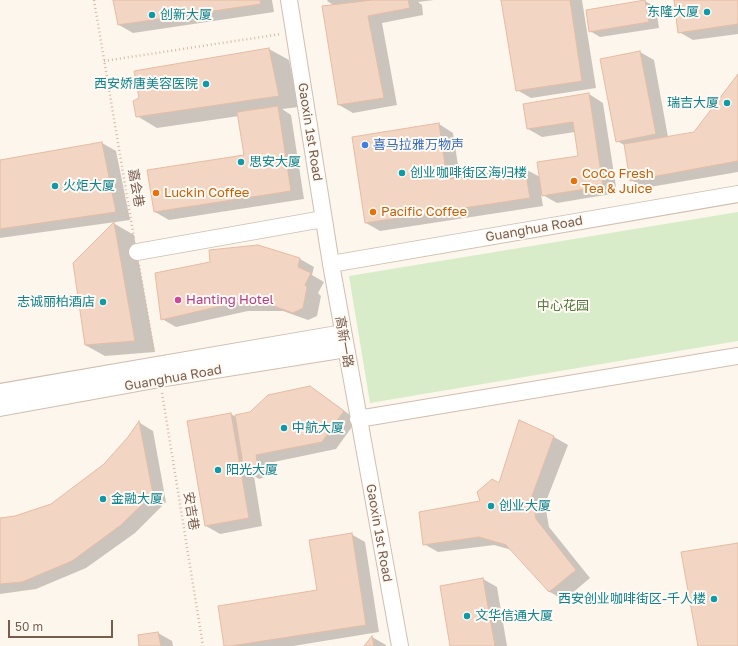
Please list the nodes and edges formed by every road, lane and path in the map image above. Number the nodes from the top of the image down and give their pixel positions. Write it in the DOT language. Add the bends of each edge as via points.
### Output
graph roads {
  1 [pos="94,0"];
  2 [pos="289,0"];
  3 [pos="294,32"];
  4 [pos="104,61"];
  5 [pos="738,194"];
  6 [pos="323,219"];
  7 [pos="137,252"];
  8 [pos="330,264"];
  9 [pos="343,333"];
  10 [pos="346,349"];
  11 [pos="738,356"];
  12 [pos="158,372"];
  13 [pos="0,392"];
  14 [pos="0,408"];
  15 [pos="358,419"];
  16 [pos="202,646"];
  17 [pos="400,646"];
  1 -- 4 [label="path, 嘉会巷"];
  2 -- 3 [label="street, Gaoxin 1st Road"];
  3 -- 4 [label="path"];
  3 -- 6 [label="street, Gaoxin 1st Road"];
  4 -- 7 [label="path, 嘉会巷"];
  5 -- 8 [label="street, Guanghua Road"];
  6 -- 7 [label="street"];
  6 -- 8 [label="street, Gaoxin 1st Road"];
  7 -- 12 [label="path, 嘉会巷"];
  8 -- 9 [label="street, 高新一路"];
  9 -- 10 [label="street, 高新一路"];
  9 -- 12 [label="street, Guanghua Road"];
  10 -- 12 [label="street, Guanghua Road"];
  10 -- 15 [label="street, 高新一路"];
  11 -- 15 [label="street"];
  12 -- 13 [label="street, Guanghua Road"];
  12 -- 14 [label="street, Guanghua Road"];
  12 -- 16 [label="path, 安吉巷"];
  15 -- 17 [label="street, Gaoxin 1st Road"];
}
